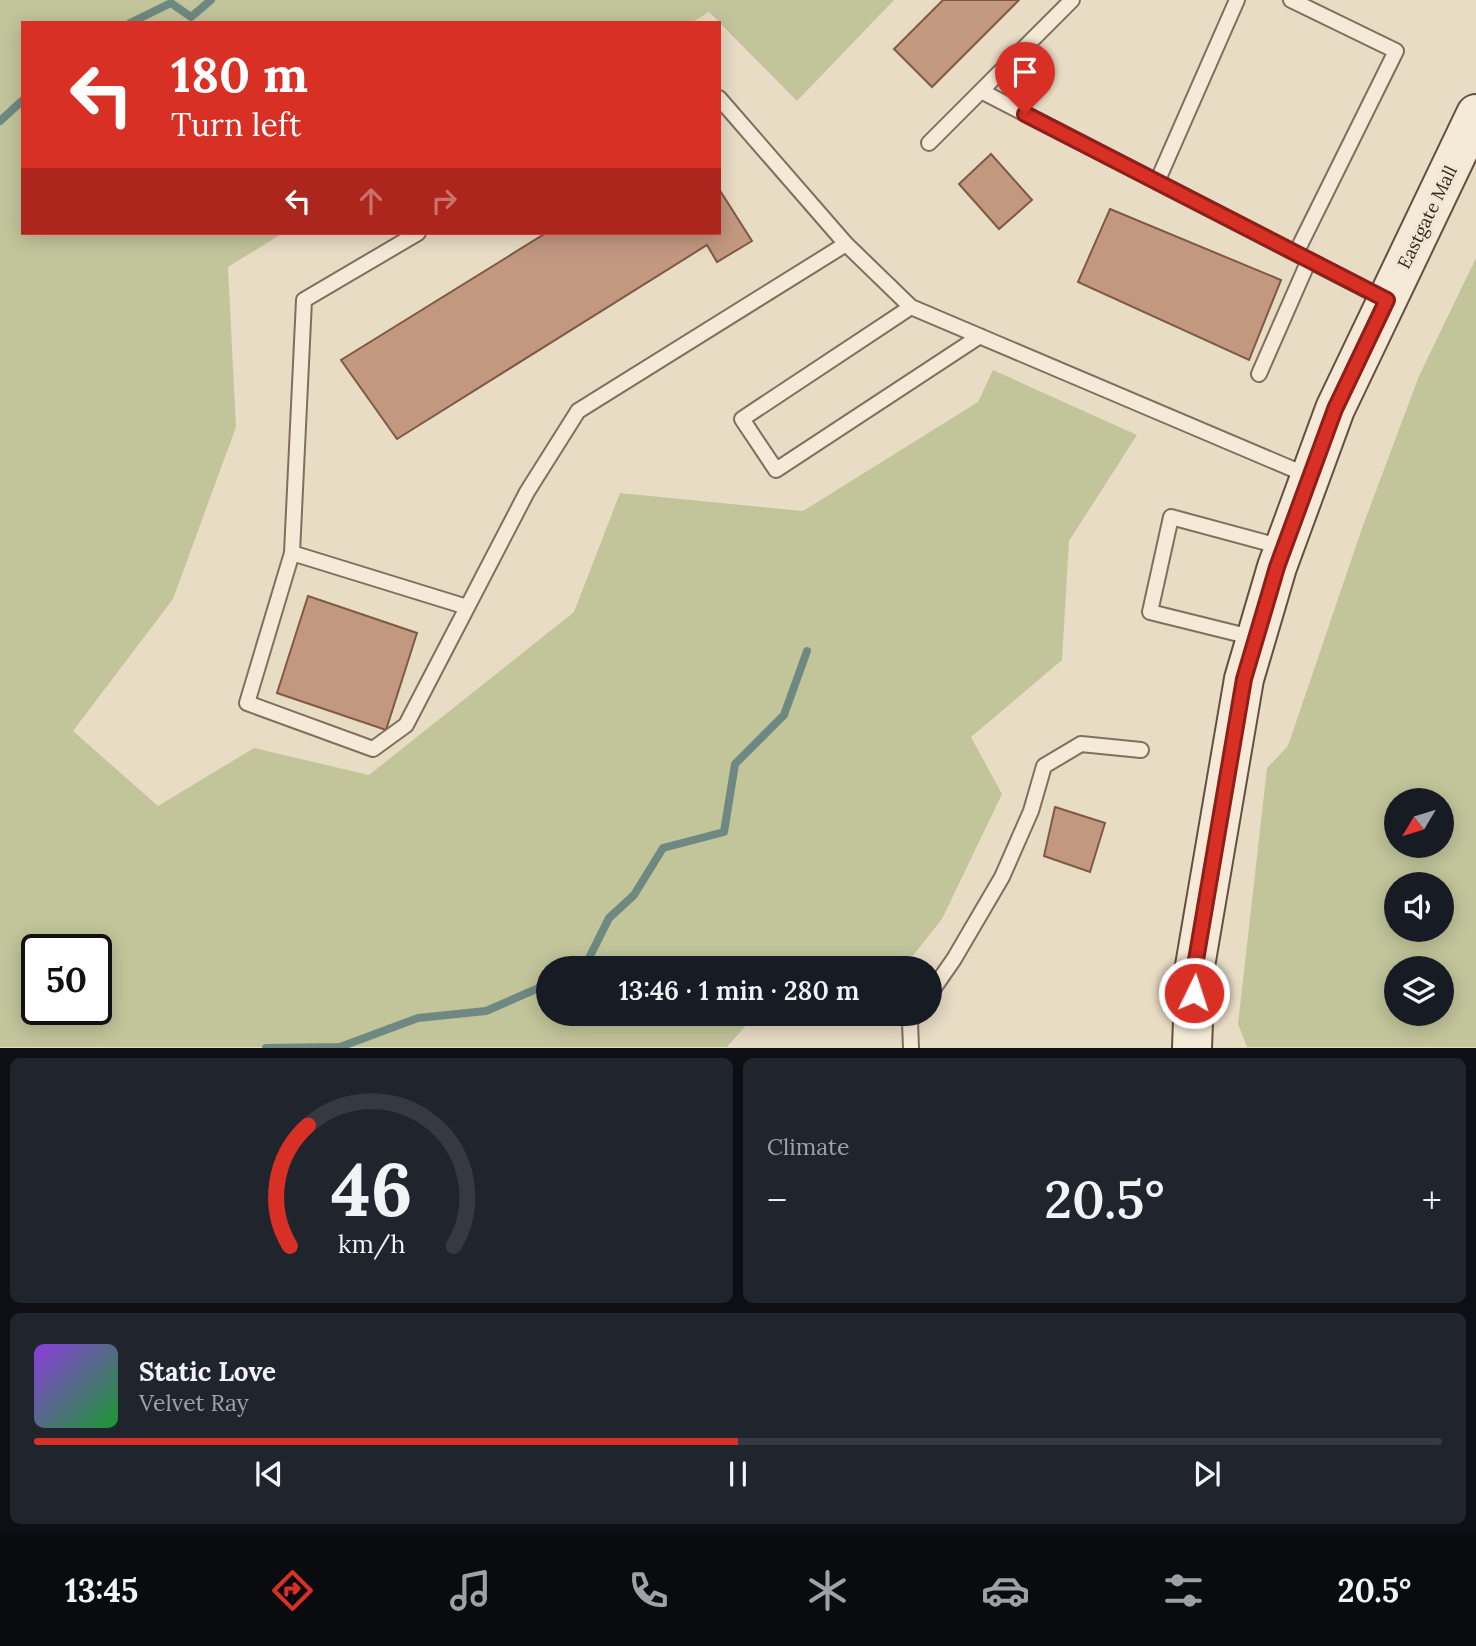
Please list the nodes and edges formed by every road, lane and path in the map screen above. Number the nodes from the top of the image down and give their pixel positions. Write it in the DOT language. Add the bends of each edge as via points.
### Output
graph roads {
  1 [pos="1072,0"];
  2 [pos="1237,0"];
  3 [pos="1291,0"];
  4 [pos="981,91"];
  5 [pos="721,100"];
  6 [pos="1476,114"];
  7 [pos="929,143"];
  8 [pos="1157,182"];
  9 [pos="415,235"];
  10 [pos="846,244"];
  11 [pos="1296,253"];
  12 [pos="1309,260"];
  13 [pos="1387,300"];
  14 [pos="911,307"];
  15 [pos="980,335"];
  16 [pos="1259,374"];
  17 [pos="1311,476"];
  18 [pos="1284,547"];
  19 [pos="292,553"];
  20 [pos="467,607"];
  21 [pos="1256,638"];
  22 [pos="1141,750"];
  23 [pos="942,976"];
  24 [pos="910,1026"];
  25 [pos="911,1048"];
  26 [pos="1192,1048"];
  1 -- 4 [label="lane"];
  2 -- 8 [label="lane"];
  3 -- 11 [label="lane" via="1396,51"];
  4 -- 7 [label="lane"];
  4 -- 8 [label="lane"];
  5 -- 10 [label="lane"];
  6 -- 13 [label="main road, Eastgate Mall"];
  8 -- 11 [label="lane"];
  9 -- 19 [label="lane" via="304,300"];
  10 -- 14 [label="lane"];
  10 -- 20 [label="lane" via="578,411 527,492"];
  11 -- 12 [label="lane"];
  12 -- 13 [label="lane"];
  12 -- 16 [label="lane"];
  13 -- 17 [label="main road, Eastgate Mall" via="1335,409"];
  14 -- 15 [label="lane"];
  14 -- 15 [label="lane" via="743,419 776,470"];
  15 -- 17 [label="lane"];
  17 -- 18 [label="main road, Eastgate Mall"];
  18 -- 21 [label="main road, Eastgate Mall"];
  18 -- 21 [label="lane" via="1171,517 1150,612"];
  19 -- 20 [label="lane"];
  19 -- 20 [label="lane" via="247,703 373,749 406,724"];
  21 -- 26 [label="main road, Eastgate Mall" via="1244,679 1195,966"];
  22 -- 23 [label="lane" via="1081,744 1044,766 1031,811 1002,877"];
  24 -- 25 [label="lane"];
}
